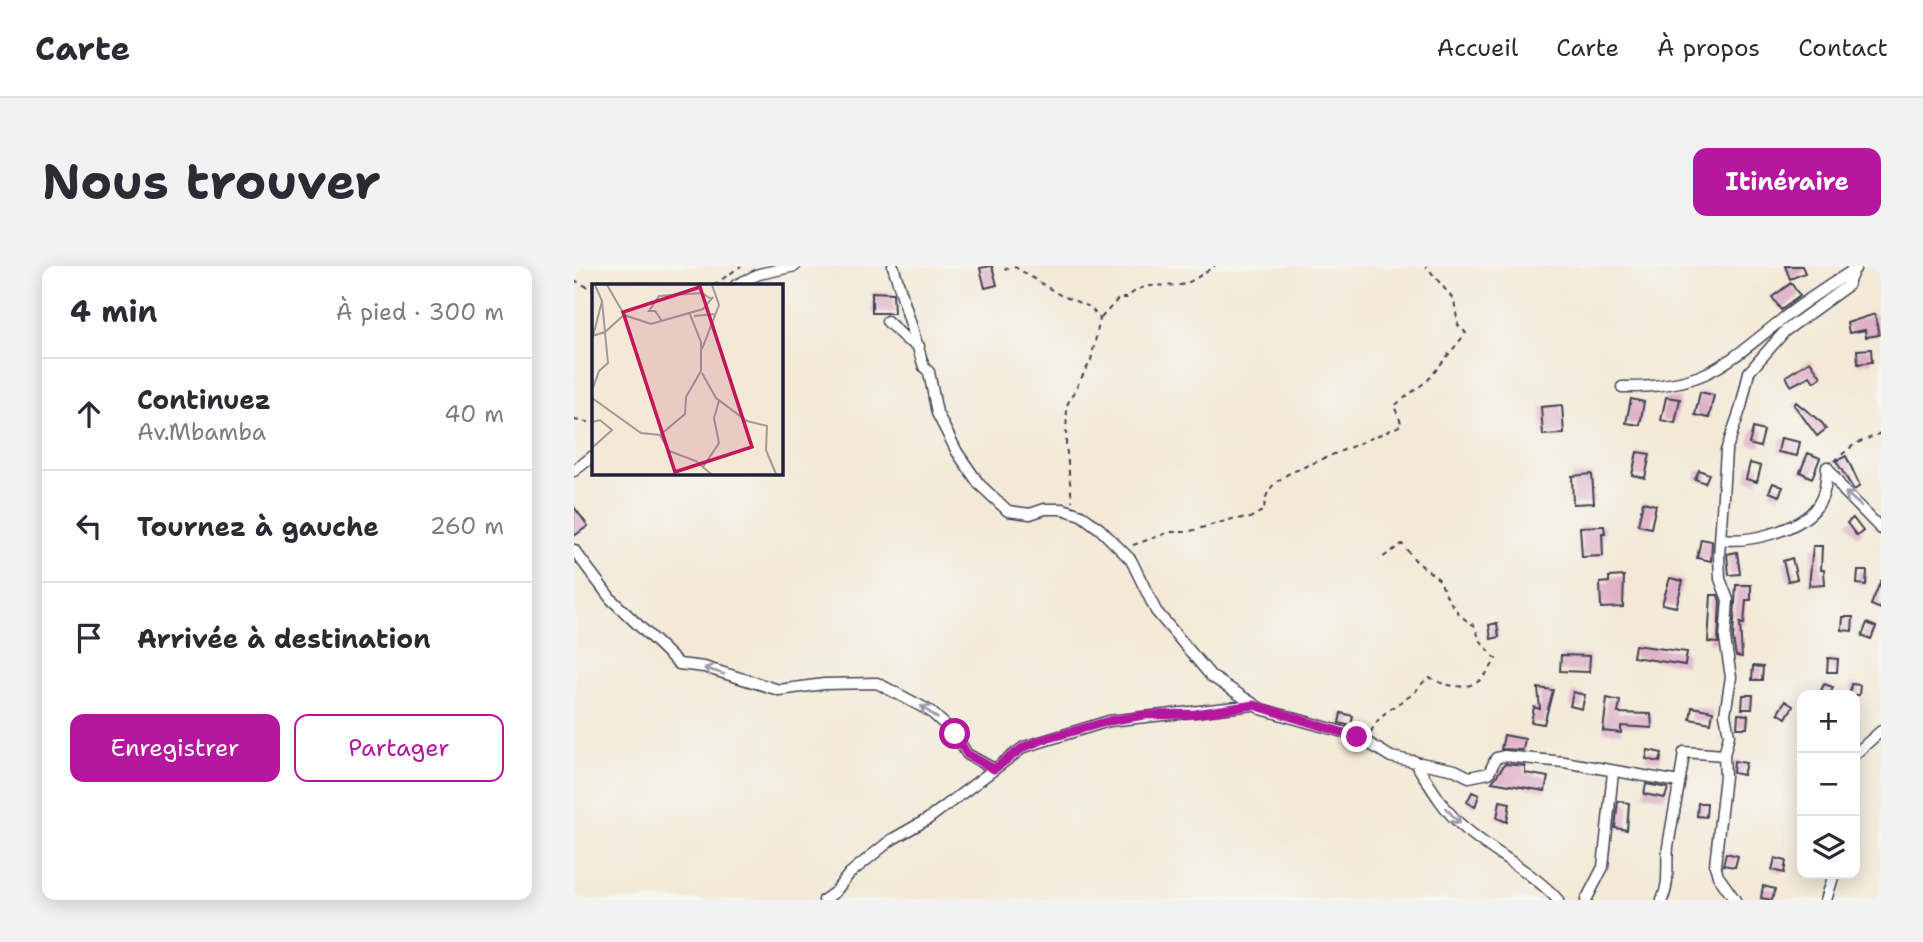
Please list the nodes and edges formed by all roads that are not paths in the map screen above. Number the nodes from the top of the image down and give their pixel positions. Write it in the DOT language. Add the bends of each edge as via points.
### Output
graph roads {
  1 [pos="795,266"];
  2 [pos="893,266"];
  3 [pos="1856,267"];
  4 [pos="738,284"];
  5 [pos="887,321"];
  6 [pos="919,346"];
  7 [pos="1622,387"];
  8 [pos="592,457"];
  9 [pos="574,471"];
  10 [pos="1881,529"];
  11 [pos="1722,539"];
  12 [pos="574,550"];
  13 [pos="1254,705"];
  14 [pos="1881,731"];
  15 [pos="1856,753"];
  16 [pos="1724,755"];
  17 [pos="1414,761"];
  18 [pos="994,769"];
  19 [pos="1613,772"];
  20 [pos="1679,782"];
  21 [pos="1833,879"];
  22 [pos="824,900"];
  23 [pos="1559,900"];
  24 [pos="1586,900"];
  25 [pos="1662,900"];
  26 [pos="1735,900"];
  27 [pos="1826,900"];
  1 -- 4 [label="street"];
  2 -- 6 [label="street"];
  3 -- 7 [label="street" via="1711,372 1669,386"];
  3 -- 11 [label="street" via="1847,286 1785,331 1749,372 1726,451"];
  5 -- 6 [label="street"];
  6 -- 13 [label="street" via="937,413 979,484 1008,511 1030,514 1054,508 1078,514 1123,551 1156,611 1204,670"];
  8 -- 9 [label="street"];
  10 -- 11 [label="street, one-way" via="1827,467 1823,496 1811,512 1754,540"];
  11 -- 16 [label="street" via="1720,579 1728,600 1726,639 1731,677"];
  18 -- 12 [label="street, one-way" via="975,761 930,711 877,683 779,690 679,664 611,599"];
  13 -- 17 [label="street" via="1363,740 1391,757"];
  13 -- 18 [label="street" via="1109,721 1024,747"];
  14 -- 15 [label="street"];
  16 -- 20 [label="street" via="1684,752"];
  16 -- 26 [label="street" via="1715,865 1717,876"];
  17 -- 19 [label="street" via="1469,777 1487,774 1496,758 1504,756"];
  17 -- 23 [label="street, one-way" via="1460,824 1503,858 1539,878"];
  18 -- 22 [label="street" via="928,819 891,840"];
  19 -- 20 [label="street"];
  19 -- 24 [label="street" via="1603,867"];
  20 -- 25 [label="street"];
  21 -- 27 [label="street"];
}
